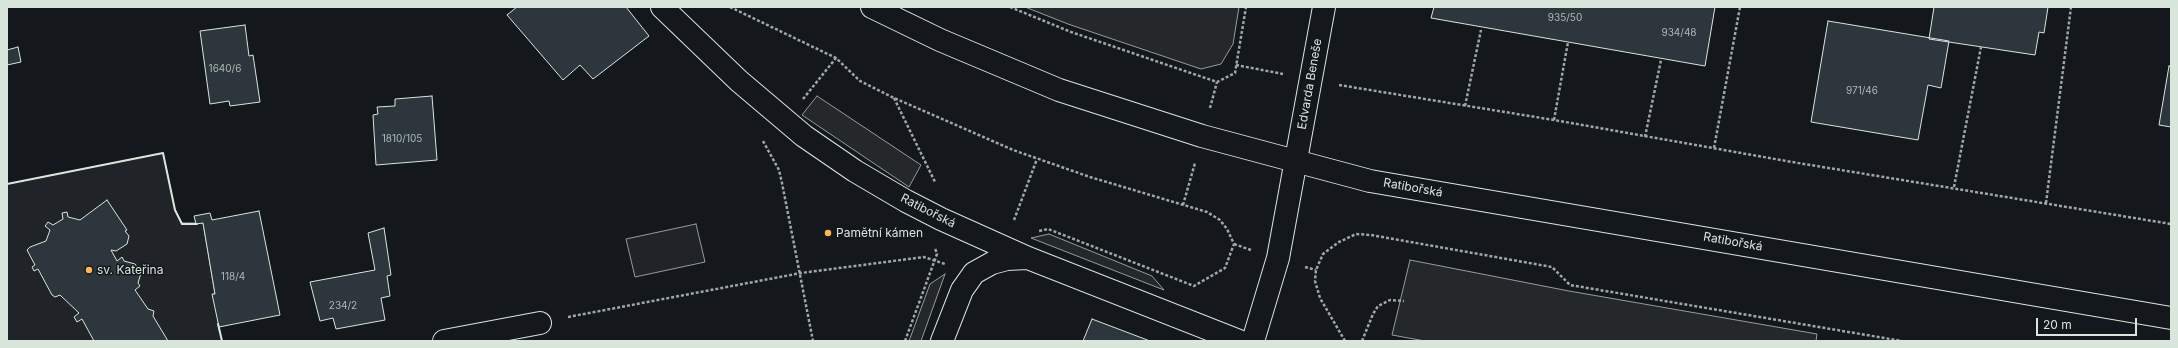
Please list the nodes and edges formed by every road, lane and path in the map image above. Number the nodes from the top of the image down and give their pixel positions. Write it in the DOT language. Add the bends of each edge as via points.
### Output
graph roads {
  1 [pos="662,7"];
  2 [pos="730,7"];
  3 [pos="872,7"];
  4 [pos="1010,7"];
  5 [pos="1246,7"];
  6 [pos="1324,7"];
  7 [pos="1740,7"];
  8 [pos="2071,7"];
  9 [pos="1481,30"];
  10 [pos="1568,42"];
  11 [pos="1981,47"];
  12 [pos="836,58"];
  13 [pos="1661,60"];
  14 [pos="1336,84"];
  15 [pos="894,98"];
  16 [pos="1465,106"];
  17 [pos="1554,120"];
  18 [pos="786,121"];
  19 [pos="1645,137"];
  20 [pos="762,139"];
  21 [pos="1714,148"];
  22 [pos="1037,159"];
  23 [pos="1296,162"];
  24 [pos="1954,187"];
  25 [pos="938,189"];
  26 [pos="2046,202"];
  27 [pos="2171,224"];
  28 [pos="1011,226"];
  29 [pos="1035,232"];
  30 [pos="1028,258"];
  31 [pos="935,261"];
  32 [pos="974,273"];
  33 [pos="1404,301"];
  34 [pos="2171,318"];
  35 [pos="540,323"];
  36 [pos="444,341"];
  37 [pos="814,341"];
  38 [pos="905,341"];
  39 [pos="942,341"];
  40 [pos="1238,341"];
  41 [pos="1253,341"];
  42 [pos="1345,341"];
  43 [pos="1362,341"];
  44 [pos="1902,341"];
  1 -- 18 [label="main road, Ratibořská" via="739,81"];
  2 -- 12 [label="path"];
  3 -- 23 [label="main road, Ratibořská" via="940,40 1060,90 1202,136"];
  4 -- 5 [label="path" via="1071,32 1217,82 1235,73"];
  6 -- 23 [label="main road, Edvarda Beneše"];
  7 -- 21 [label="path"];
  8 -- 26 [label="path"];
  9 -- 16 [label="path"];
  10 -- 17 [label="path"];
  11 -- 24 [label="path"];
  12 -- 15 [label="path" via="860,81"];
  12 -- 18 [label="path"];
  13 -- 19 [label="path"];
  14 -- 16 [label="path"];
  15 -- 22 [label="path"];
  15 -- 25 [label="path"];
  16 -- 17 [label="path"];
  17 -- 19 [label="path"];
  18 -- 30 [label="main road, Ratibořská" via="855,171 906,201"];
  19 -- 21 [label="path"];
  20 -- 37 [label="path" via="779,170"];
  21 -- 24 [label="path"];
  22 -- 28 [label="path"];
  22 -- 29 [label="path" via="1207,212 1220,220 1234,244 1225,268 1194,286 1048,229"];
  23 -- 34 [label="main road, Ratibořská" via="1370,181"];
  23 -- 41 [label="main road" via="1278,258"];
  24 -- 26 [label="path"];
  26 -- 27 [label="path"];
  30 -- 32 [label="main road" via="992,263"];
  30 -- 40 [label="main road, Ratibořská"];
  31 -- 32 [label="path"];
  31 -- 35 [label="path" via="924,257 801,273"];
  31 -- 38 [label="path"];
  32 -- 39 [label="main road" via="962,290"];
  33 -- 43 [label="path" via="1390,300 1378,306"];
  35 -- 36 [label="main road"];
  42 -- 44 [label="path" via="1320,298 1314,281 1323,254 1356,234 1552,267 1570,285"];
}
